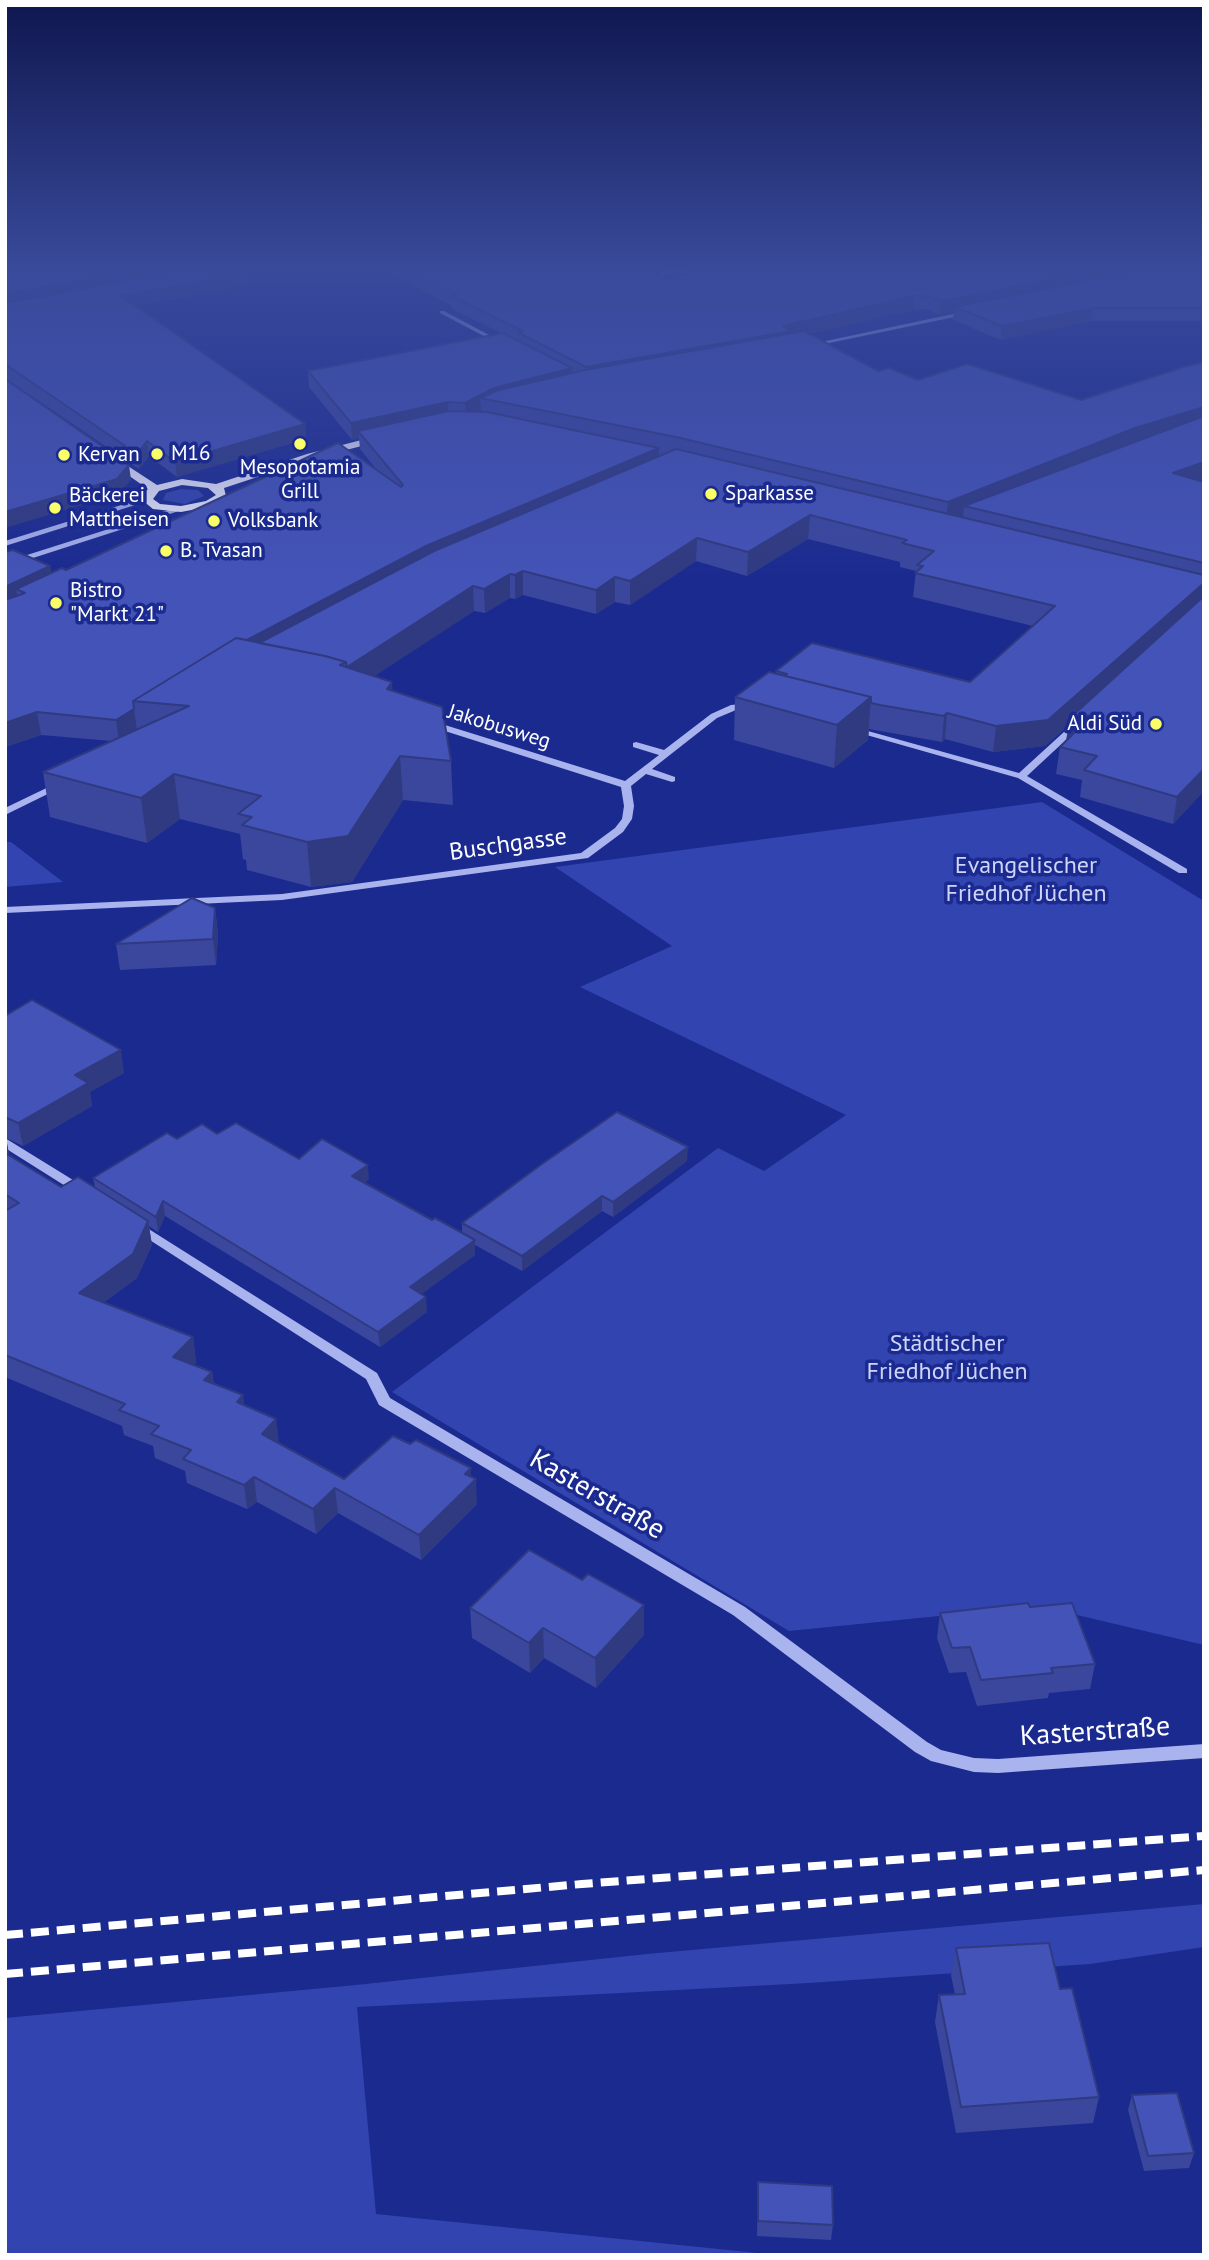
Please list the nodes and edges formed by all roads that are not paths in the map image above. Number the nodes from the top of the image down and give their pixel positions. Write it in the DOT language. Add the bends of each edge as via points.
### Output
graph roads {
  1 [pos="389,436"];
  2 [pos="103,454"];
  3 [pos="216,487"];
  4 [pos="155,489"];
  5 [pos="147,500"];
  6 [pos="181,509"];
  7 [pos="5,544"];
  8 [pos="5,565"];
  9 [pos="761,706"];
  10 [pos="1092,711"];
  11 [pos="421,721"];
  12 [pos="847,728"];
  13 [pos="636,746"];
  14 [pos="666,754"];
  15 [pos="644,770"];
  16 [pos="1021,776"];
  17 [pos="70,779"];
  18 [pos="672,779"];
  19 [pos="626,785"];
  20 [pos="5,812"];
  21 [pos="1183,871"];
  22 [pos="5,910"];
  23 [pos="5,1142"];
  24 [pos="97,1200"];
  25 [pos="120,1215"];
  26 [pos="1204,1751"];
  1 -- 3 [label="main road"];
  2 -- 4 [label="main road"];
  3 -- 4 [label="main road" via="182,482"];
  3 -- 6 [label="main road" via="221,491 217,500 198,512"];
  4 -- 5 [label="main road"];
  5 -- 6 [label="main road" via="157,507"];
  5 -- 7 [label="street"];
  6 -- 8 [label="street"];
  9 -- 14 [label="street" via="719,712"];
  10 -- 16 [label="street"];
  11 -- 19 [label="street, Jakobusweg"];
  12 -- 16 [label="street"];
  13 -- 14 [label="street"];
  14 -- 15 [label="street"];
  15 -- 18 [label="street"];
  15 -- 19 [label="street"];
  16 -- 21 [label="street"];
  17 -- 20 [label="street"];
  19 -- 22 [label="street, Buschgasse" via="627,819 584,856 282,897"];
  23 -- 24 [label="street"];
  25 -- 26 [label="street, Kasterstraße" via="372,1376 384,1401 702,1586 937,1756 998,1766"];
}
